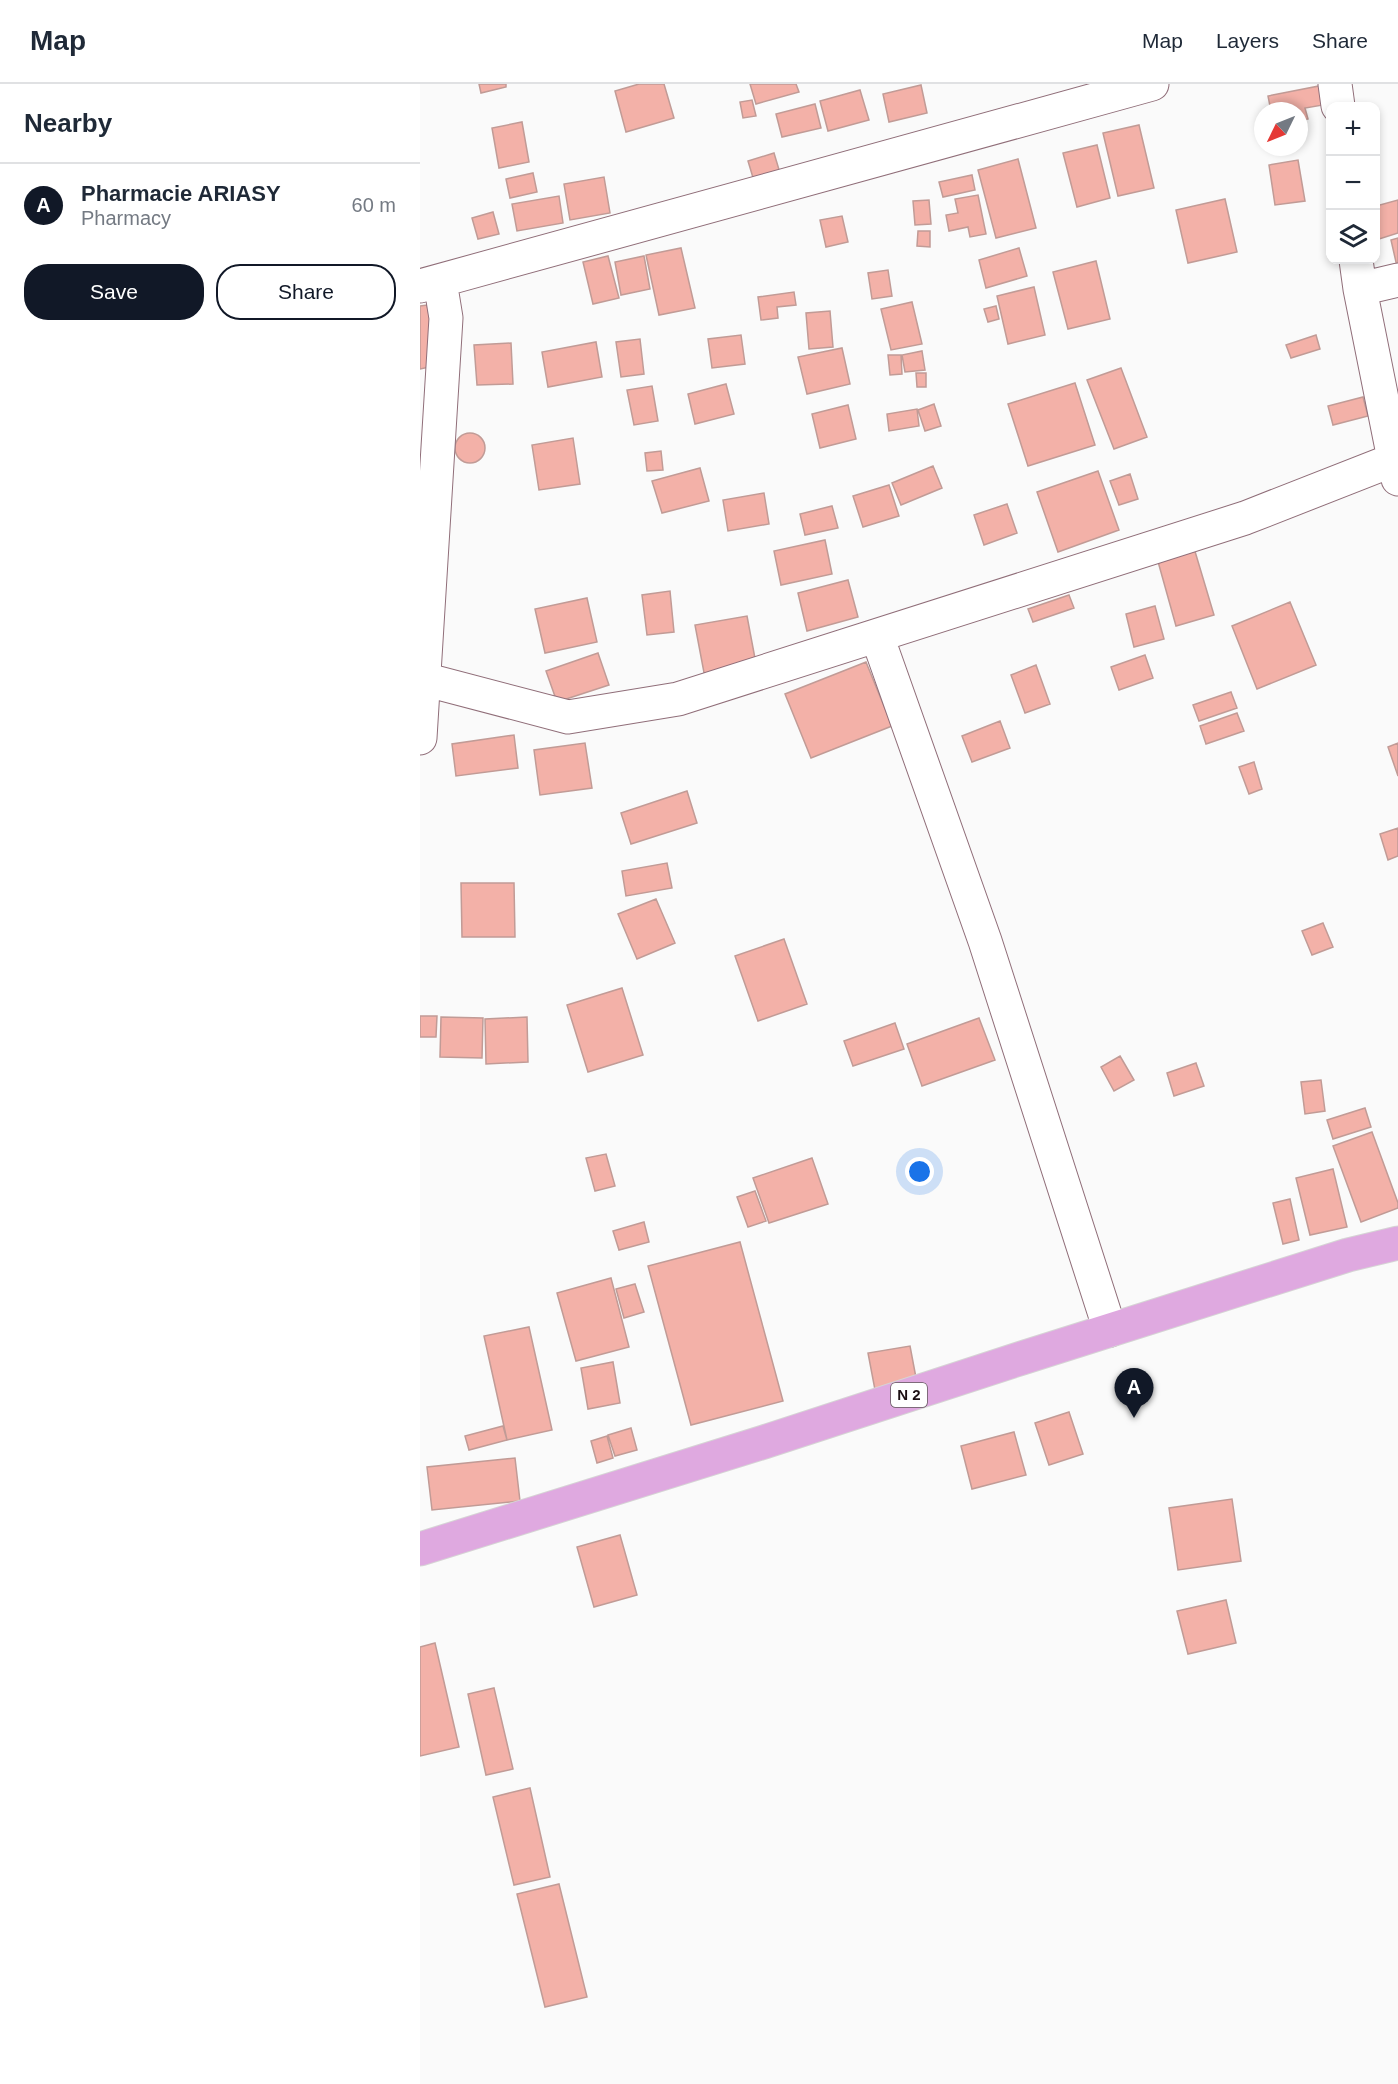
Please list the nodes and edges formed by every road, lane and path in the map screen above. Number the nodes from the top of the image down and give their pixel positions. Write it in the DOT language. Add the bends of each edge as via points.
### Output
graph roads {
  1 [pos="1152,84"];
  2 [pos="1335,84"];
  3 [pos="1337,102"];
  4 [pos="1358,274"];
  5 [pos="1398,280"];
  6 [pos="430,284"];
  7 [pos="1396,466"];
  8 [pos="877,636"];
  9 [pos="423,679"];
  10 [pos="420,738"];
  11 [pos="1398,1243"];
  12 [pos="1110,1330"];
  13 [pos="420,1549"];
  1 -- 6 [label="street"];
  2 -- 3 [label="street"];
  4 -- 5 [label="street"];
  4 -- 7 [label="street"];
  6 -- 9 [label="street" via="446,318"];
  7 -- 8 [label="street"];
  8 -- 9 [label="street" via="678,699 568,717"];
  8 -- 12 [label="street" via="985,941"];
  9 -- 10 [label="street"];
  11 -- 12 [label="main road, N 2"];
  12 -- 13 [label="main road, N 2"];
}
